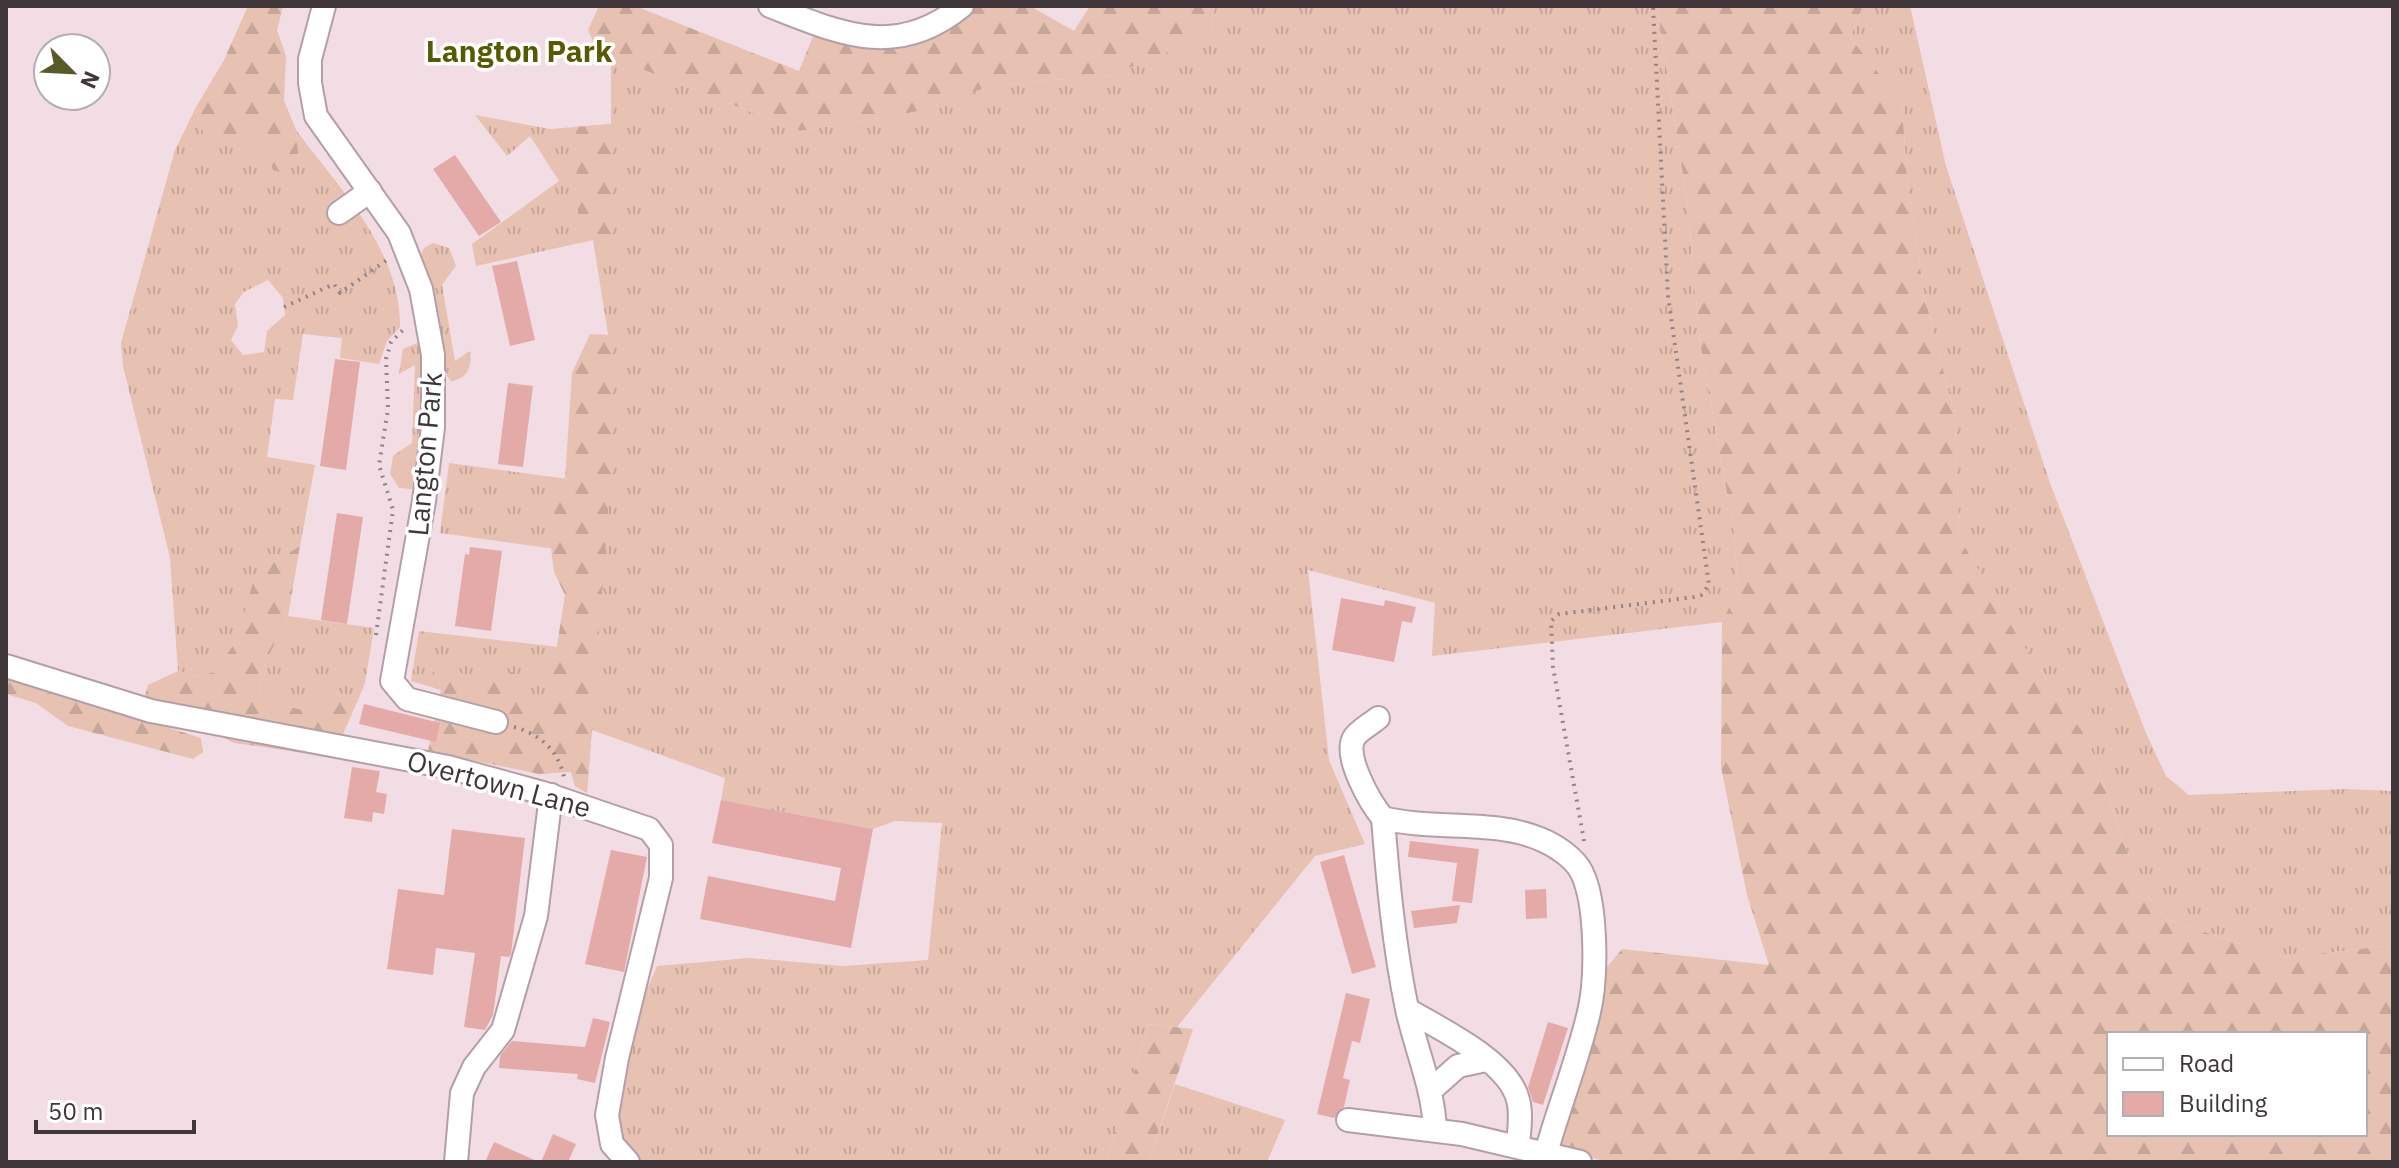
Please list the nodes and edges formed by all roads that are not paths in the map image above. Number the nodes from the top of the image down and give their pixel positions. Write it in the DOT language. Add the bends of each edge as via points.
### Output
graph roads {
  1 [pos="324,6"];
  2 [pos="770,6"];
  3 [pos="962,6"];
  4 [pos="370,191"];
  5 [pos="339,213"];
  6 [pos="6,666"];
  7 [pos="1378,718"];
  8 [pos="496,722"];
  9 [pos="558,797"];
  10 [pos="1383,818"];
  11 [pos="1408,1010"];
  12 [pos="1486,1060"];
  13 [pos="1431,1090"];
  14 [pos="1348,1120"];
  15 [pos="1435,1129"];
  16 [pos="1533,1152"];
  17 [pos="456,1162"];
  18 [pos="628,1162"];
  19 [pos="1580,1162"];
  1 -- 4 [label="street, Langton Park" via="310,59 316,116"];
  2 -- 3 [label="street" via="836,32 878,39 926,28"];
  4 -- 5 [label="street"];
  4 -- 8 [label="street, Langton Park" via="411,260 433,355 431,442 392,681 400,694"];
  6 -- 9 [label="street, Overtown Lane" via="151,711 423,761"];
  7 -- 10 [label="street" via="1354,737 1350,751"];
  9 -- 17 [label="street" via="536,916 503,1030 474,1067 462,1093"];
  9 -- 18 [label="street, Overtown Lane" via="649,829 661,845 661,878 608,1099 608,1134"];
  10 -- 11 [label="street"];
  10 -- 16 [label="street" via="1518,832 1542,839 1577,866 1590,903 1592,996"];
  11 -- 12 [label="street"];
  11 -- 13 [label="street"];
  12 -- 13 [label="street" via="1458,1066"];
  12 -- 16 [label="street" via="1515,1091"];
  13 -- 15 [label="street"];
  14 -- 15 [label="street"];
  15 -- 16 [label="street"];
  16 -- 19 [label="street"];
}
